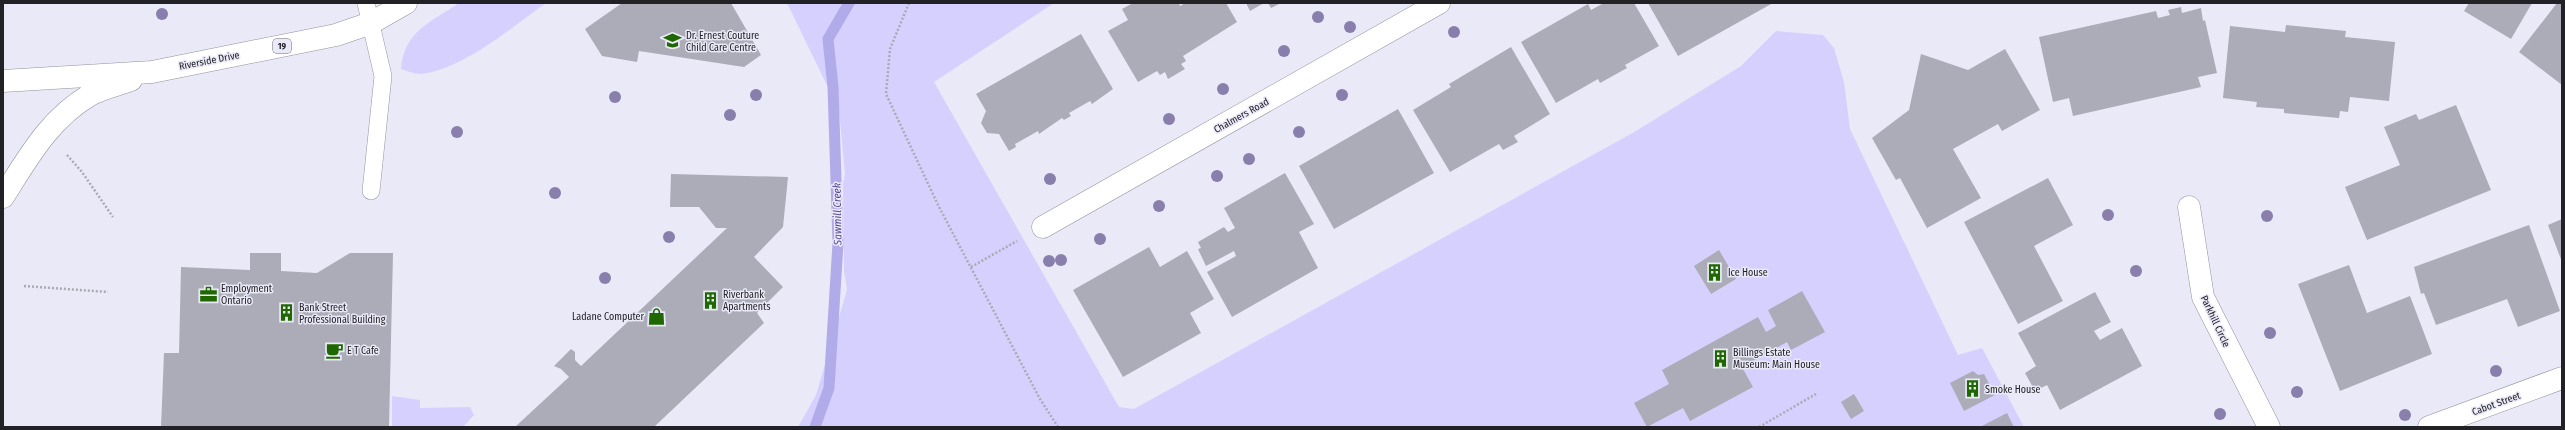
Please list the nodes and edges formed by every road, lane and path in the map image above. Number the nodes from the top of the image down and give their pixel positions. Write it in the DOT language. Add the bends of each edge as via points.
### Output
graph roads {
  1 [pos="406,3"];
  2 [pos="909,3"];
  3 [pos="1439,3"];
  4 [pos="369,13"];
  5 [pos="152,72"];
  6 [pos="3,81"];
  7 [pos="64,151"];
  8 [pos="371,191"];
  9 [pos="3,197"];
  10 [pos="2189,207"];
  11 [pos="113,217"];
  12 [pos="1042,227"];
  13 [pos="971,267"];
  14 [pos="24,286"];
  15 [pos="108,292"];
  16 [pos="2562,378"];
  17 [pos="1816,394"];
  18 [pos="1058,427"];
  19 [pos="1760,427"];
  20 [pos="2269,427"];
  21 [pos="2429,427"];
  1 -- 4 [label="street, Riverside Drive / 19"];
  2 -- 13 [label="path" via="890,49 886,94 938,205"];
  3 -- 12 [label="street, Chalmers Road"];
  4 -- 5 [label="street, Riverside Drive / 19" via="336,35"];
  4 -- 8 [label="lane" via="383,76"];
  5 -- 6 [label="street, Riverside Drive / 19"];
  5 -- 9 [label="street" via="91,95 58,118 35,146"];
  7 -- 11 [label="path"];
  10 -- 20 [label="street, Parkhill Circle" via="2203,297"];
  12 -- 13 [label="path"];
  13 -- 18 [label="path"];
  14 -- 15 [label="path"];
  16 -- 21 [label="street, Cabot Street"];
  17 -- 19 [label="path"];
}
